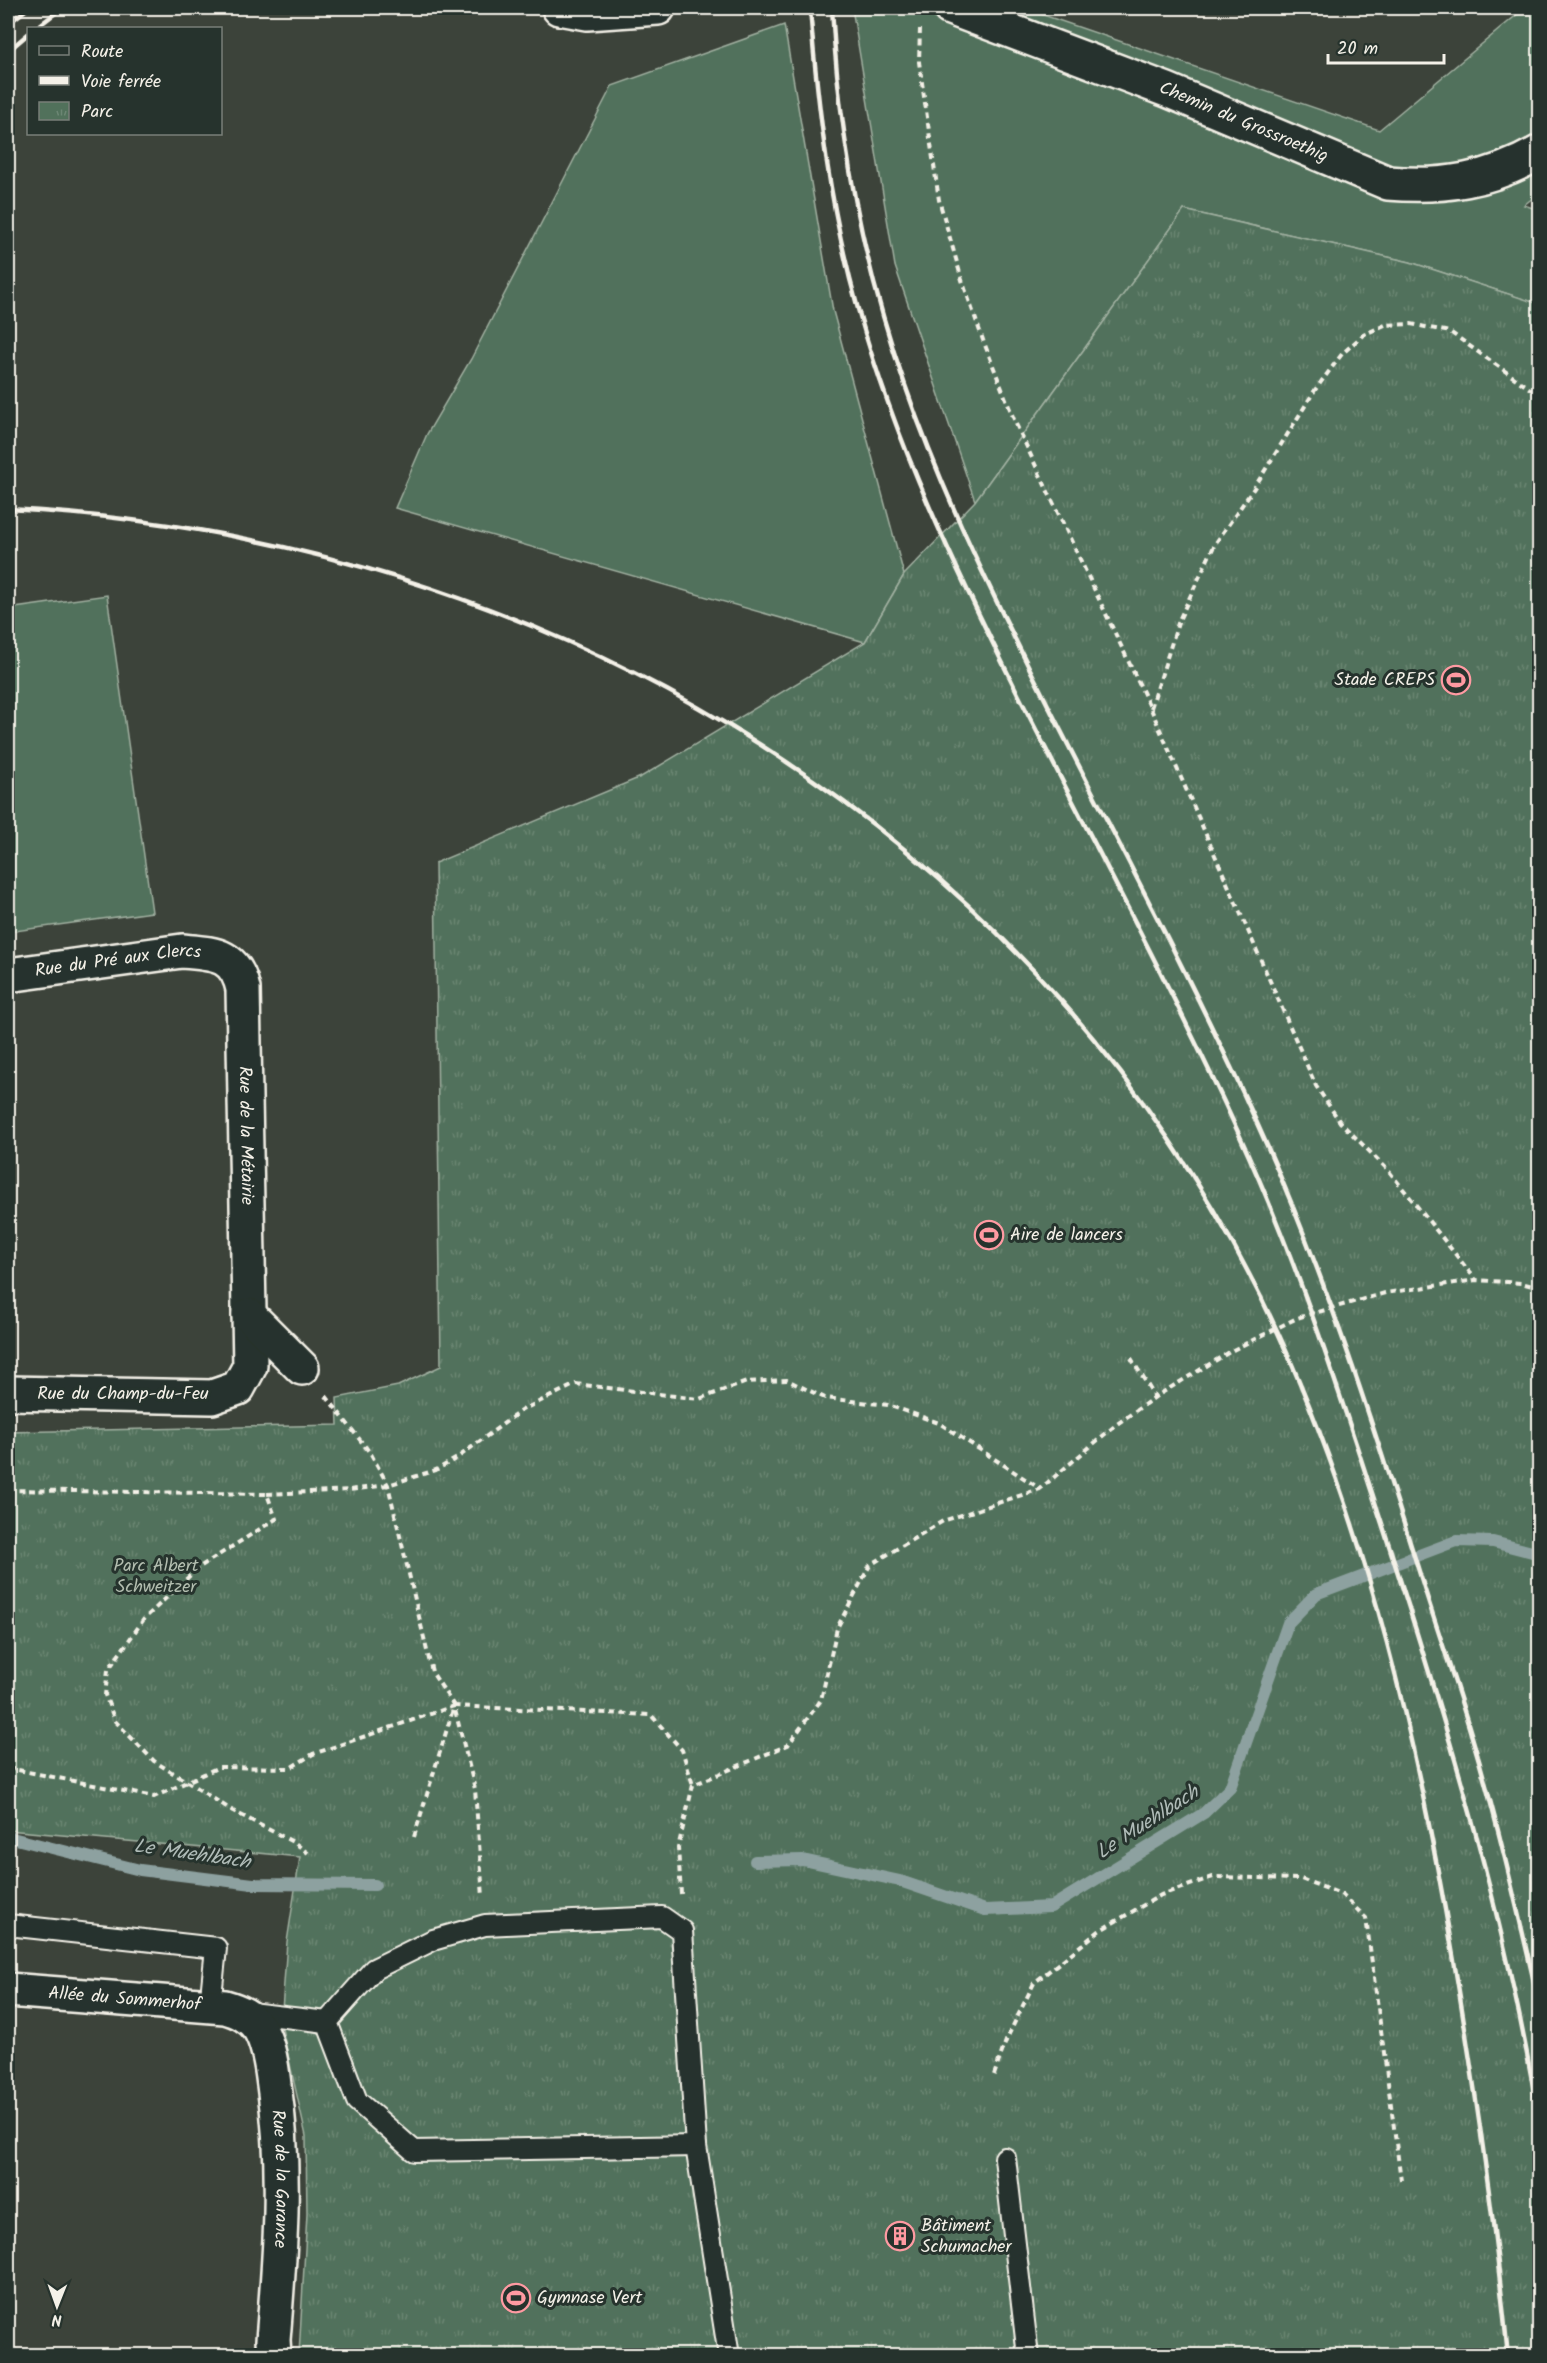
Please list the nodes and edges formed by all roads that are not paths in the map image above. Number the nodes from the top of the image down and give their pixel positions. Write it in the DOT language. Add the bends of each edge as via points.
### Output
graph roads {
  1 [pos="559,8"];
  2 [pos="658,8"];
  3 [pos="950,8"];
  4 [pos="1539,152"];
  5 [pos="229,960"];
  6 [pos="8,975"];
  7 [pos="249,1315"];
  8 [pos="302,1368"];
  9 [pos="238,1388"];
  10 [pos="8,1393"];
  11 [pos="8,1925"];
  12 [pos="8,1990"];
  13 [pos="210,2006"];
  14 [pos="243,2012"];
  15 [pos="327,2022"];
  16 [pos="696,2146"];
  17 [pos="1005,2158"];
  18 [pos="274,2355"];
  19 [pos="729,2355"];
  20 [pos="1028,2355"];
  1 -- 2 [label="street" via="587,14"];
  3 -- 4 [label="street, Chemin du Grossroethig" via="1167,90 1388,183 1458,183 1495,174"];
  5 -- 6 [label="street, Rue du Pré aux Clercs" via="209,953 182,951"];
  5 -- 7 [label="street, Rue de la Métairie" via="243,989"];
  7 -- 8 [label="street"];
  7 -- 9 [label="street, Rue de la Métairie" via="250,1366"];
  9 -- 10 [label="street, Rue du Champ-du-Feu" via="212,1397"];
  11 -- 13 [label="lane" via="216,1948"];
  12 -- 13 [label="street, Allée du Sommerhof"];
  13 -- 14 [label="street, Allée du Sommerhof"];
  14 -- 15 [label="lane"];
  14 -- 18 [label="street, Rue de la Garance" via="259,2029 271,2063 280,2128 282,2226"];
  15 -- 16 [label="lane" via="357,2101 414,2151"];
  15 -- 16 [label="lane" via="374,1969 433,1940 485,1925 662,1917 682,1931"];
  16 -- 19 [label="lane"];
  17 -- 20 [label="lane"];
}
